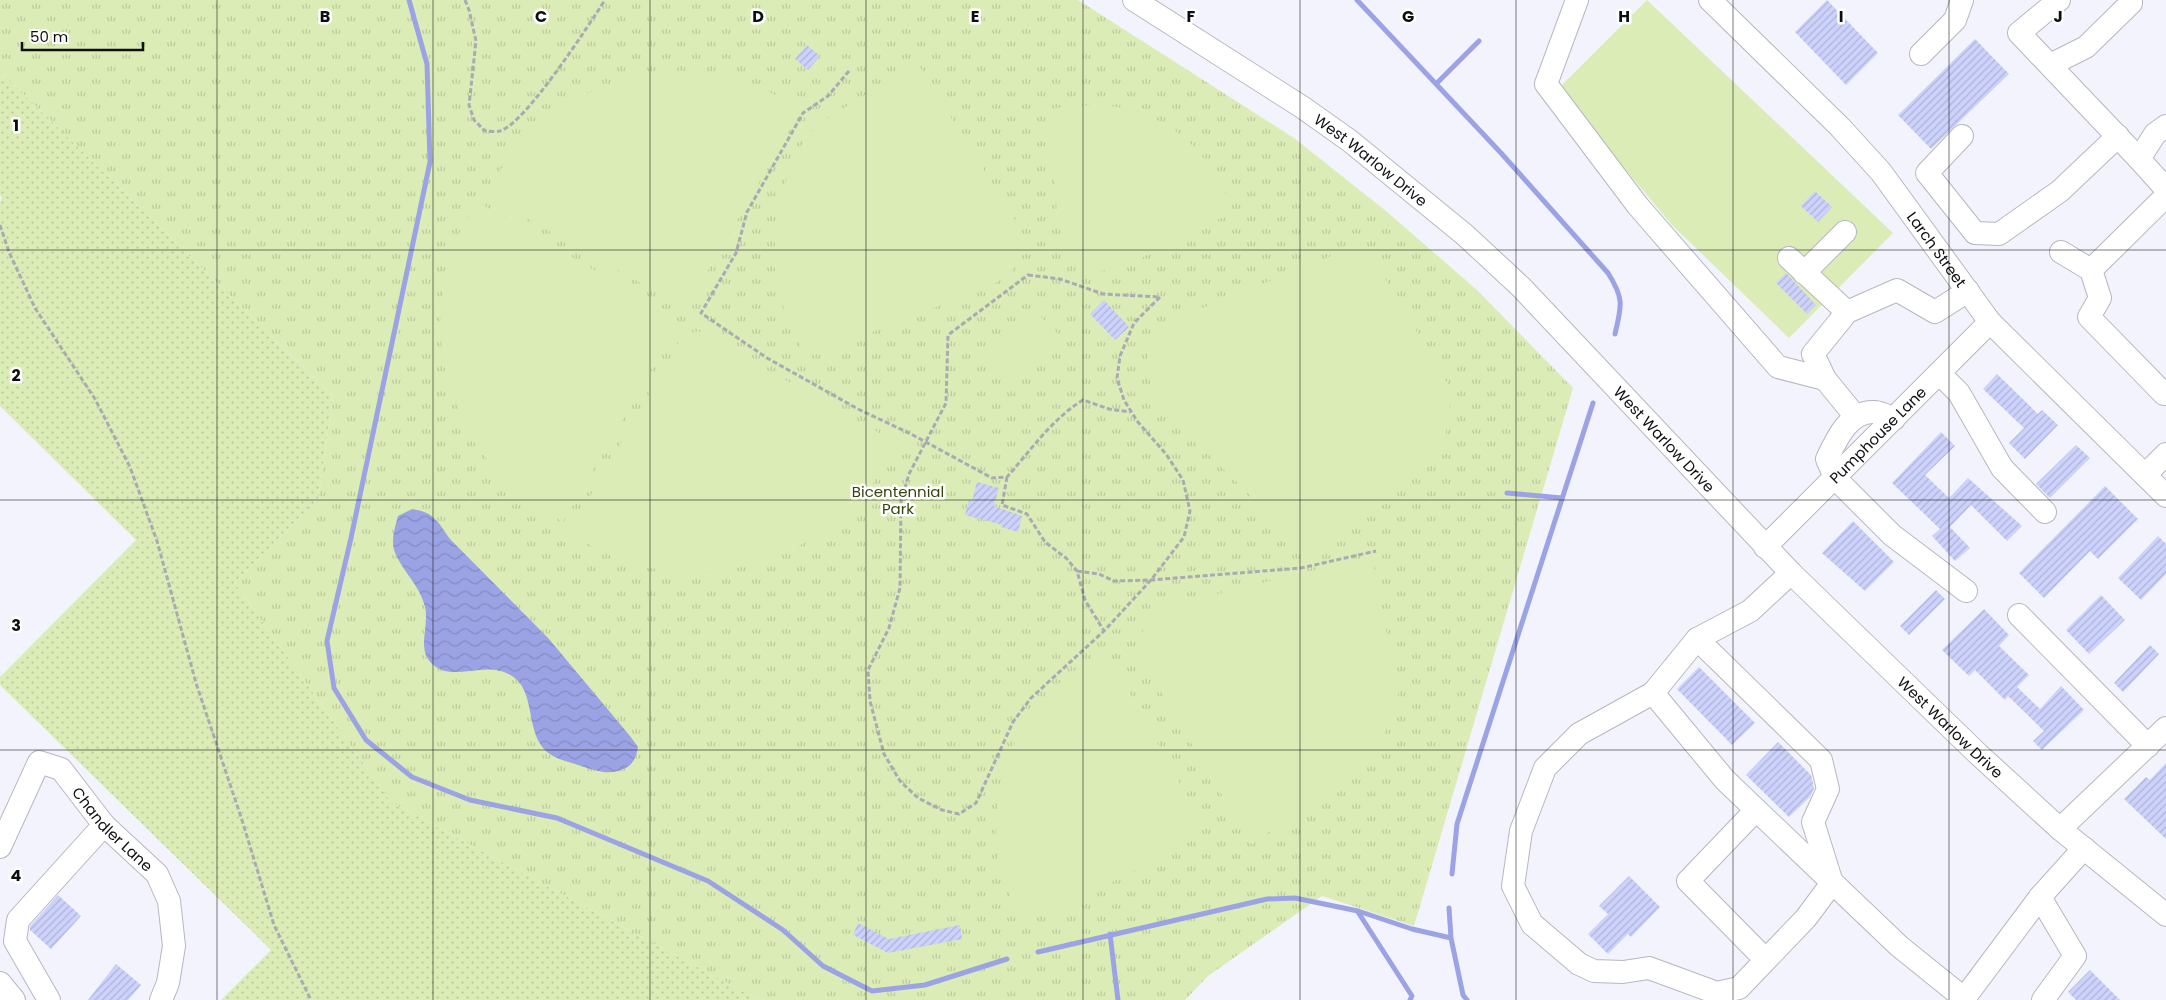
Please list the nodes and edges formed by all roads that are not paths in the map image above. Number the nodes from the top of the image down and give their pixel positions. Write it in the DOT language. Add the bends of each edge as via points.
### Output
graph roads {
  1 [pos="1134,0"];
  2 [pos="1577,0"];
  3 [pos="1710,0"];
  4 [pos="1962,0"];
  5 [pos="2059,0"];
  6 [pos="2131,0"];
  7 [pos="1921,54"];
  8 [pos="2050,65"];
  9 [pos="2166,126"];
  10 [pos="1962,136"];
  11 [pos="2118,136"];
  12 [pos="2140,159"];
  13 [pos="2166,189"];
  14 [pos="2166,196"];
  15 [pos="1845,232"];
  16 [pos="2061,252"];
  17 [pos="2091,270"];
  18 [pos="1968,291"];
  19 [pos="1847,312"];
  20 [pos="1990,322"];
  21 [pos="1939,373"];
  22 [pos="1825,380"];
  23 [pos="2166,394"];
  24 [pos="1856,417"];
  25 [pos="1894,419"];
  26 [pos="2166,454"];
  27 [pos="2145,475"];
  28 [pos="1835,478"];
  29 [pos="2166,496"];
  30 [pos="2045,512"];
  31 [pos="1765,547"];
  32 [pos="1791,573"];
  33 [pos="1966,591"];
  34 [pos="2019,616"];
  35 [pos="1697,639"];
  36 [pos="1653,693"];
  37 [pos="2166,728"];
  38 [pos="2148,746"];
  39 [pos="1756,810"];
  40 [pos="104,824"];
  41 [pos="2060,829"];
  42 [pos="0,847"];
  43 [pos="2084,848"];
  44 [pos="1832,883"];
  45 [pos="2040,897"];
  46 [pos="2166,915"];
  47 [pos="1758,952"];
  48 [pos="0,983"];
  49 [pos="1964,999"];
  50 [pos="14,1000"];
  51 [pos="50,1000"];
  52 [pos="162,1000"];
  53 [pos="2043,1000"];
  1 -- 31 [label="street, West Warlow Drive" via="1350,141 1465,235 1520,287"];
  2 -- 22 [label="street" via="1546,84 1638,206 1778,367"];
  3 -- 18 [label="street, Larch Street" via="1881,172"];
  4 -- 7 [label="street" via="1955,20"];
  5 -- 8 [label="street" via="2019,33"];
  6 -- 8 [label="street" via="2086,48"];
  8 -- 11 [label="street"];
  9 -- 12 [label="street" via="2155,134"];
  10 -- 11 [label="street" via="1927,173 1975,233 1999,234 2060,191"];
  11 -- 12 [label="street"];
  12 -- 13 [label="street"];
  14 -- 17 [label="street"];
  15 -- 19 [label="street" via="1797,266"];
  16 -- 17 [label="street"];
  17 -- 23 [label="street" via="2100,298 2089,317"];
  18 -- 19 [label="street" via="1935,312 1897,290"];
  18 -- 20 [label="street, Larch Street"];
  19 -- 22 [label="street" via="1813,354"];
  20 -- 21 [label="street, Pumphouse Lane"];
  20 -- 27 [label="street, Larch Street"];
  21 -- 25 [label="street, Pumphouse Lane"];
  21 -- 30 [label="street" via="1959,393 2002,468"];
  22 -- 24 [label="street"];
  24 -- 25 [label="street" via="1875,412"];
  24 -- 28 [label="street" via="1840,433 1827,459"];
  25 -- 28 [label="street, Pumphouse Lane"];
  26 -- 27 [label="street"];
  27 -- 29 [label="street, Larch Street"];
  28 -- 31 [label="street, Pumphouse Lane"];
  28 -- 33 [label="street" via="1892,535"];
  31 -- 32 [label="street, West Warlow Drive"];
  32 -- 35 [label="street" via="1750,610"];
  32 -- 41 [label="street, West Warlow Drive"];
  34 -- 38 [label="street"];
  35 -- 36 [label="street"];
  35 -- 44 [label="street" via="1821,760 1828,788 1813,822"];
  36 -- 39 [label="street" via="1725,780"];
  36 -- 44 [label="street" via="1579,734 1546,768 1520,831 1513,886 1532,924 1583,958 1594,971 1623,972 1649,968 1716,992 1738,988 1806,918"];
  37 -- 38 [label="street"];
  38 -- 41 [label="street"];
  39 -- 44 [label="street"];
  39 -- 47 [label="street" via="1688,881"];
  40 -- 42 [label="street, Chandler Lane" via="60,769 40,762"];
  40 -- 51 [label="street" via="18,920 15,941"];
  40 -- 52 [label="street, Chandler Lane" via="157,874 169,902 174,946"];
  41 -- 43 [label="street, West Warlow Drive"];
  43 -- 45 [label="street"];
  43 -- 46 [label="street, West Warlow Drive"];
  44 -- 49 [label="street" via="1899,946"];
  45 -- 49 [label="street"];
  45 -- 53 [label="street" via="2075,956"];
  48 -- 50 [label="street"];
}
